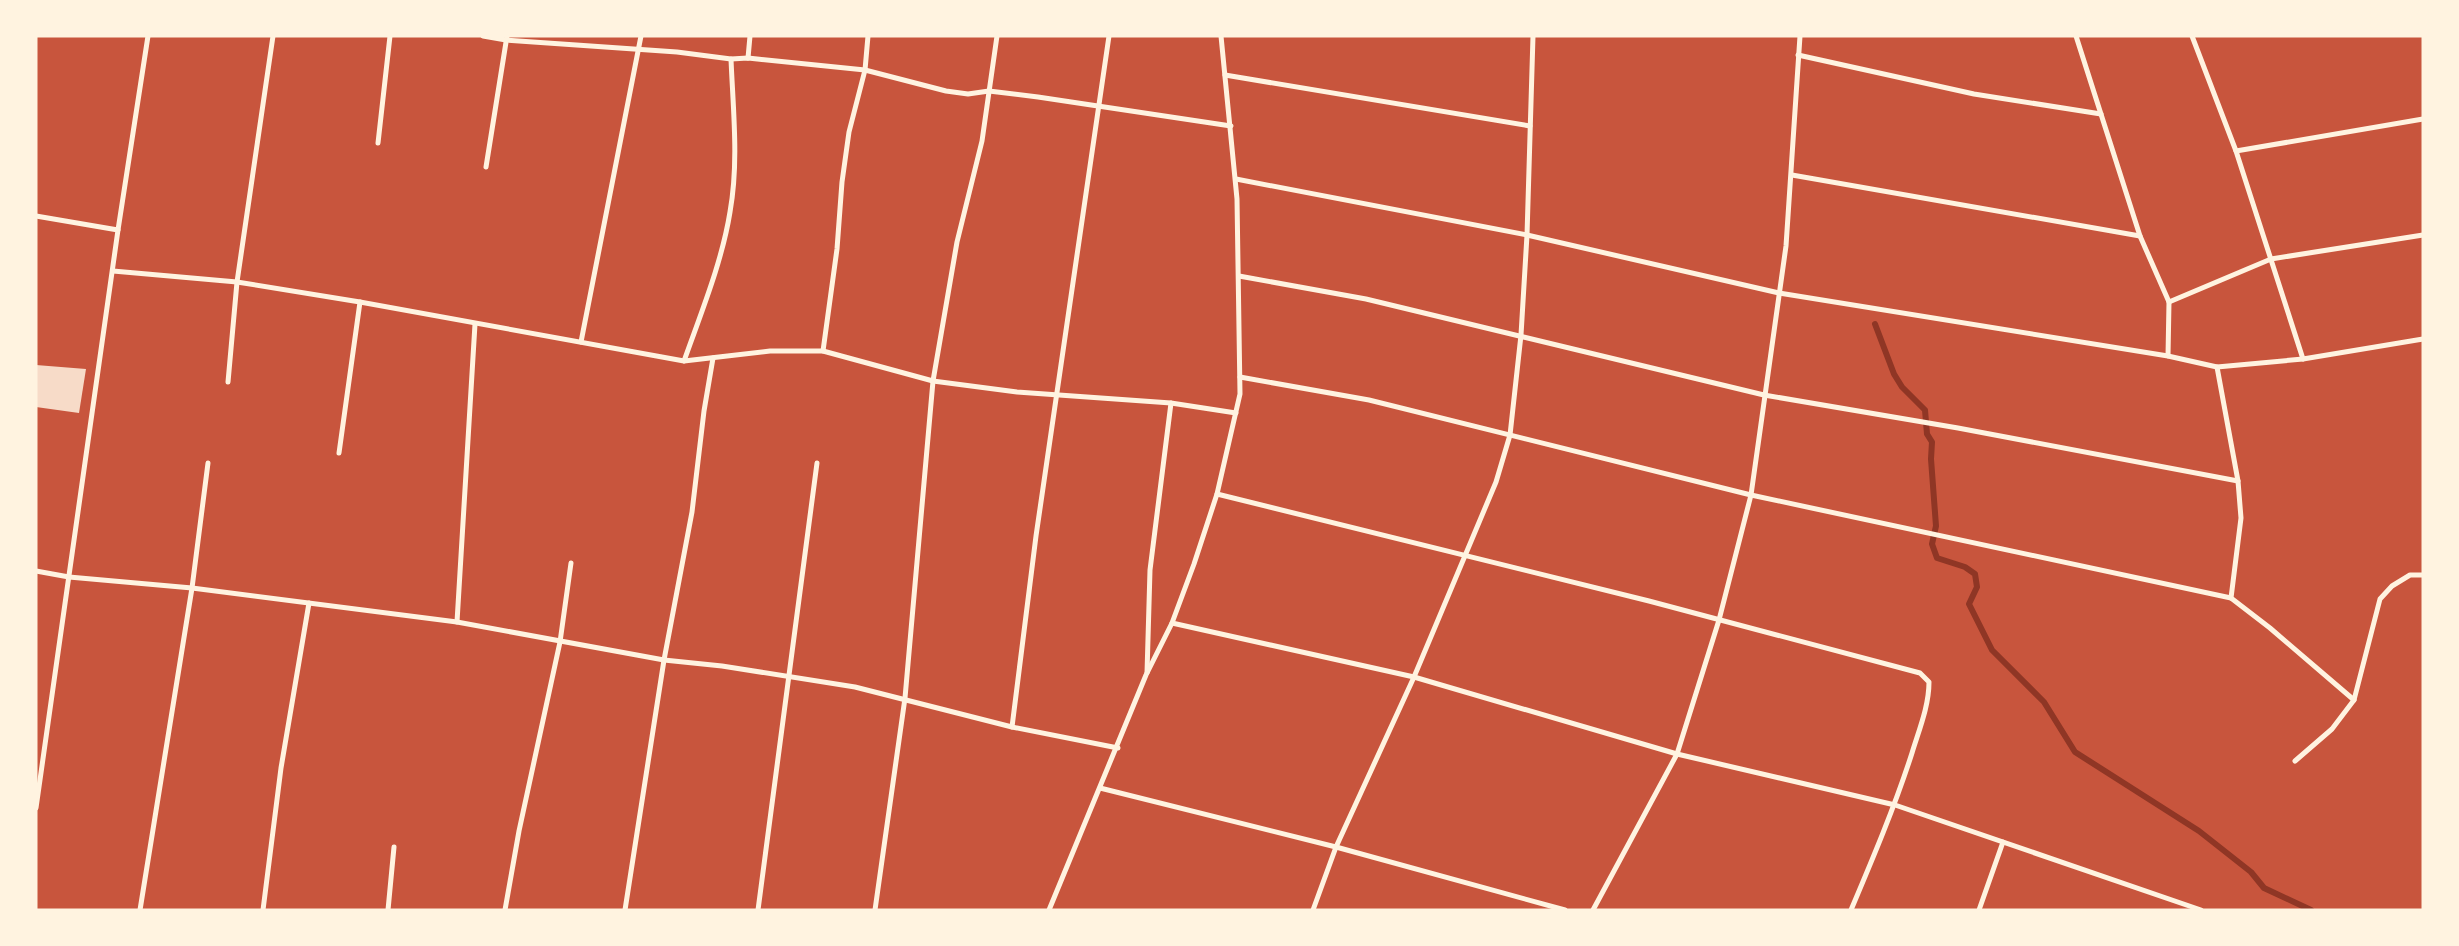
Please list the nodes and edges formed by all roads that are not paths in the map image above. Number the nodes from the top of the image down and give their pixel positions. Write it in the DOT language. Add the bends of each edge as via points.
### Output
graph roads {
  1 [pos="148,36"];
  2 [pos="273,36"];
  3 [pos="390,36"];
  4 [pos="483,36"];
  5 [pos="641,36"];
  6 [pos="750,36"];
  7 [pos="868,36"];
  8 [pos="997,36"];
  9 [pos="1109,36"];
  10 [pos="1221,36"];
  11 [pos="1533,36"];
  12 [pos="1800,36"];
  13 [pos="2076,36"];
  14 [pos="2192,36"];
  15 [pos="506,38"];
  16 [pos="640,49"];
  17 [pos="1798,55"];
  18 [pos="748,58"];
  19 [pos="731,60"];
  20 [pos="865,70"];
  21 [pos="1225,75"];
  22 [pos="989,91"];
  23 [pos="1098,106"];
  24 [pos="2101,114"];
  25 [pos="2423,119"];
  26 [pos="1231,126"];
  27 [pos="1530,126"];
  28 [pos="378,143"];
  29 [pos="2236,151"];
  30 [pos="486,167"];
  31 [pos="1792,175"];
  32 [pos="1236,179"];
  33 [pos="36,216"];
  34 [pos="118,230"];
  35 [pos="1527,235"];
  36 [pos="2423,235"];
  37 [pos="2140,236"];
  38 [pos="2271,259"];
  39 [pos="113,271"];
  40 [pos="1239,276"];
  41 [pos="237,282"];
  42 [pos="1779,293"];
  43 [pos="360,302"];
  44 [pos="2169,302"];
  45 [pos="475,324"];
  46 [pos="1521,335"];
  47 [pos="2423,339"];
  48 [pos="581,342"];
  49 [pos="823,351"];
  50 [pos="2168,356"];
  51 [pos="713,358"];
  52 [pos="2303,359"];
  53 [pos="684,361"];
  54 [pos="2217,366"];
  55 [pos="1240,377"];
  56 [pos="933,381"];
  57 [pos="228,382"];
  58 [pos="1057,395"];
  59 [pos="1764,395"];
  60 [pos="1171,403"];
  61 [pos="1236,413"];
  62 [pos="1510,435"];
  63 [pos="339,453"];
  64 [pos="208,463"];
  65 [pos="817,463"];
  66 [pos="2238,481"];
  67 [pos="1217,494"];
  68 [pos="1751,495"];
  69 [pos="1466,554"];
  70 [pos="571,563"];
  71 [pos="36,572"];
  72 [pos="2423,575"];
  73 [pos="69,578"];
  74 [pos="192,588"];
  75 [pos="2231,598"];
  76 [pos="309,603"];
  77 [pos="1719,620"];
  78 [pos="457,622"];
  79 [pos="1172,623"];
  80 [pos="560,642"];
  81 [pos="664,660"];
  82 [pos="1146,675"];
  83 [pos="789,676"];
  84 [pos="1414,677"];
  85 [pos="905,698"];
  86 [pos="2354,700"];
  87 [pos="1012,727"];
  88 [pos="1118,748"];
  89 [pos="1677,754"];
  90 [pos="2295,761"];
  91 [pos="1100,788"];
  92 [pos="1895,805"];
  93 [pos="36,808"];
  94 [pos="2003,842"];
  95 [pos="394,847"];
  96 [pos="1336,847"];
  97 [pos="140,910"];
  98 [pos="263,910"];
  99 [pos="388,910"];
  100 [pos="505,910"];
  101 [pos="625,910"];
  102 [pos="758,910"];
  103 [pos="875,910"];
  104 [pos="1049,910"];
  105 [pos="1312,910"];
  106 [pos="1565,910"];
  107 [pos="1593,910"];
  108 [pos="1851,910"];
  109 [pos="1979,910"];
  110 [pos="2201,910"];
  1 -- 34 [label="street"];
  2 -- 41 [label="street"];
  3 -- 28 [label="street"];
  4 -- 15 [label="street"];
  5 -- 16 [label="street"];
  6 -- 18 [label="street"];
  7 -- 20 [label="street"];
  8 -- 22 [label="street"];
  9 -- 23 [label="street"];
  10 -- 21 [label="street"];
  11 -- 27 [label="street"];
  12 -- 17 [label="street"];
  13 -- 24 [label="street"];
  14 -- 29 [label="street"];
  15 -- 16 [label="street"];
  15 -- 30 [label="street"];
  16 -- 19 [label="street"];
  16 -- 48 [label="street"];
  17 -- 24 [label="street" via="1974,94"];
  17 -- 31 [label="street"];
  18 -- 19 [label="street"];
  18 -- 20 [label="street"];
  19 -- 53 [label="street" via="734,149 730,212 713,276"];
  20 -- 22 [label="street" via="946,91 968,94"];
  20 -- 49 [label="street" via="849,132"];
  21 -- 26 [label="street"];
  21 -- 27 [label="street"];
  22 -- 23 [label="street"];
  22 -- 56 [label="street" via="982,141 957,242"];
  23 -- 26 [label="street"];
  23 -- 58 [label="street"];
  24 -- 37 [label="street"];
  25 -- 29 [label="street"];
  26 -- 32 [label="street"];
  27 -- 35 [label="street"];
  29 -- 38 [label="street"];
  31 -- 37 [label="street"];
  31 -- 42 [label="street"];
  32 -- 35 [label="street"];
  32 -- 40 [label="street"];
  33 -- 34 [label="street"];
  34 -- 39 [label="street"];
  35 -- 42 [label="street"];
  35 -- 46 [label="street"];
  36 -- 38 [label="street"];
  37 -- 44 [label="street"];
  38 -- 44 [label="street"];
  38 -- 52 [label="street"];
  39 -- 41 [label="street"];
  39 -- 73 [label="street"];
  40 -- 46 [label="street" via="1366,299"];
  40 -- 55 [label="street"];
  41 -- 43 [label="street"];
  41 -- 57 [label="street"];
  42 -- 50 [label="street"];
  42 -- 59 [label="street"];
  43 -- 45 [label="street"];
  43 -- 63 [label="street"];
  44 -- 50 [label="street"];
  45 -- 48 [label="street"];
  45 -- 78 [label="street"];
  46 -- 59 [label="street"];
  46 -- 62 [label="street"];
  47 -- 52 [label="street"];
  48 -- 53 [label="street"];
  49 -- 51 [label="street" via="770,351"];
  49 -- 56 [label="street"];
  50 -- 54 [label="street"];
  51 -- 53 [label="street"];
  51 -- 81 [label="street" via="692,512"];
  52 -- 54 [label="street"];
  54 -- 66 [label="street"];
  55 -- 61 [label="street"];
  55 -- 62 [label="street" via="1369,400"];
  56 -- 58 [label="street"];
  56 -- 85 [label="street"];
  58 -- 60 [label="street"];
  58 -- 87 [label="street"];
  59 -- 66 [label="street"];
  59 -- 68 [label="street"];
  60 -- 61 [label="street"];
  60 -- 82 [label="street" via="1150,570"];
  61 -- 67 [label="street"];
  62 -- 68 [label="street"];
  62 -- 69 [label="street" via="1496,482"];
  64 -- 74 [label="street"];
  65 -- 83 [label="street"];
  66 -- 75 [label="street" via="2240,518"];
  67 -- 69 [label="street"];
  67 -- 79 [label="street"];
  68 -- 75 [label="street"];
  68 -- 77 [label="street"];
  69 -- 77 [label="street"];
  69 -- 84 [label="street"];
  70 -- 80 [label="street"];
  71 -- 73 [label="street"];
  72 -- 86 [label="street" via="2410,575 2392,586 2380,599"];
  73 -- 74 [label="street"];
  73 -- 93 [label="street"];
  74 -- 76 [label="street"];
  74 -- 97 [label="street"];
  75 -- 86 [label="street"];
  76 -- 78 [label="street"];
  76 -- 98 [label="street" via="281,768"];
  77 -- 89 [label="street"];
  77 -- 92 [label="street" via="1920,673 1929,682 1929,696"];
  78 -- 80 [label="street"];
  79 -- 82 [label="street"];
  79 -- 84 [label="street"];
  80 -- 81 [label="street"];
  80 -- 100 [label="street"];
  81 -- 83 [label="street"];
  81 -- 101 [label="street"];
  82 -- 88 [label="street"];
  83 -- 85 [label="street"];
  83 -- 102 [label="street"];
  84 -- 89 [label="street"];
  84 -- 96 [label="street"];
  85 -- 87 [label="street"];
  85 -- 103 [label="street"];
  86 -- 90 [label="street" via="2332,729"];
  87 -- 88 [label="street"];
  88 -- 91 [label="street"];
  89 -- 92 [label="street"];
  89 -- 107 [label="street"];
  91 -- 96 [label="street"];
  91 -- 104 [label="street"];
  92 -- 94 [label="street"];
  92 -- 108 [label="street"];
  94 -- 109 [label="street"];
  94 -- 110 [label="street"];
  95 -- 99 [label="street"];
  96 -- 105 [label="street"];
  96 -- 106 [label="street"];
}
